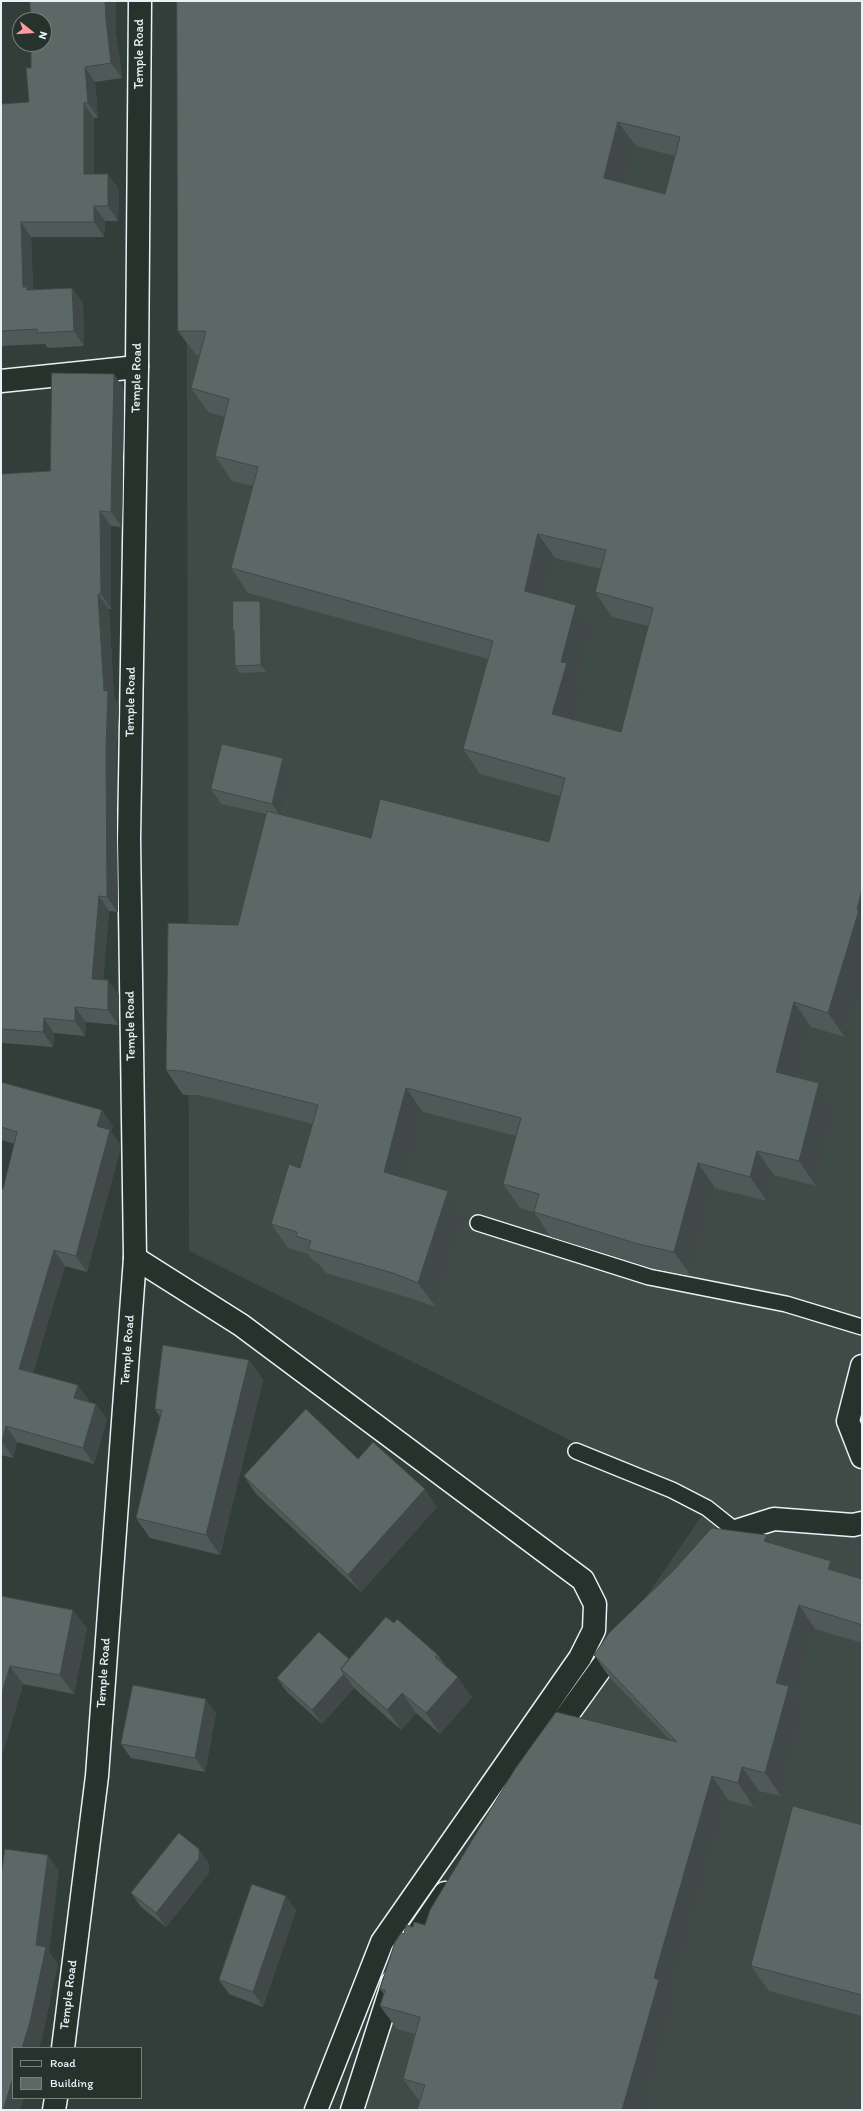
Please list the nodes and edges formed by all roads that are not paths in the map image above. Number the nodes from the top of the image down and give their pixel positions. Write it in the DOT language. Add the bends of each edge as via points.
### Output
graph roads {
  1 [pos="140,1"];
  2 [pos="137,367"];
  3 [pos="1,381"];
  4 [pos="478,1223"];
  5 [pos="135,1258"];
  6 [pos="862,1327"];
  7 [pos="862,1366"];
  8 [pos="576,1451"];
  9 [pos="862,1457"];
  10 [pos="862,1523"];
  11 [pos="736,1531"];
  12 [pos="698,1558"];
  13 [pos="633,1626"];
  14 [pos="538,1756"];
  15 [pos="457,1875"];
  16 [pos="63,2047"];
  17 [pos="56,2099"];
  18 [pos="54,2110"];
  19 [pos="316,2110"];
  20 [pos="352,2110"];
  1 -- 2 [label="street, Temple Road"];
  2 -- 3 [label="street"];
  2 -- 5 [label="street, Temple Road" via="129,839"];
  4 -- 6 [label="lane" via="649,1277 786,1304"];
  5 -- 16 [label="street, Temple Road" via="97,1776"];
  5 -- 19 [label="street" via="241,1325 583,1580 595,1604 594,1630 580,1658 382,1942"];
  7 -- 9 [label="street" via="848,1421"];
  8 -- 11 [label="lane" via="672,1490 708,1508"];
  10 -- 11 [label="street" via="853,1525 774,1520"];
  11 -- 12 [label="street"];
  13 -- 14 [label="street"];
  15 -- 20 [label="street" via="414,1936 400,1961"];
  17 -- 18 [label="street"];
}
